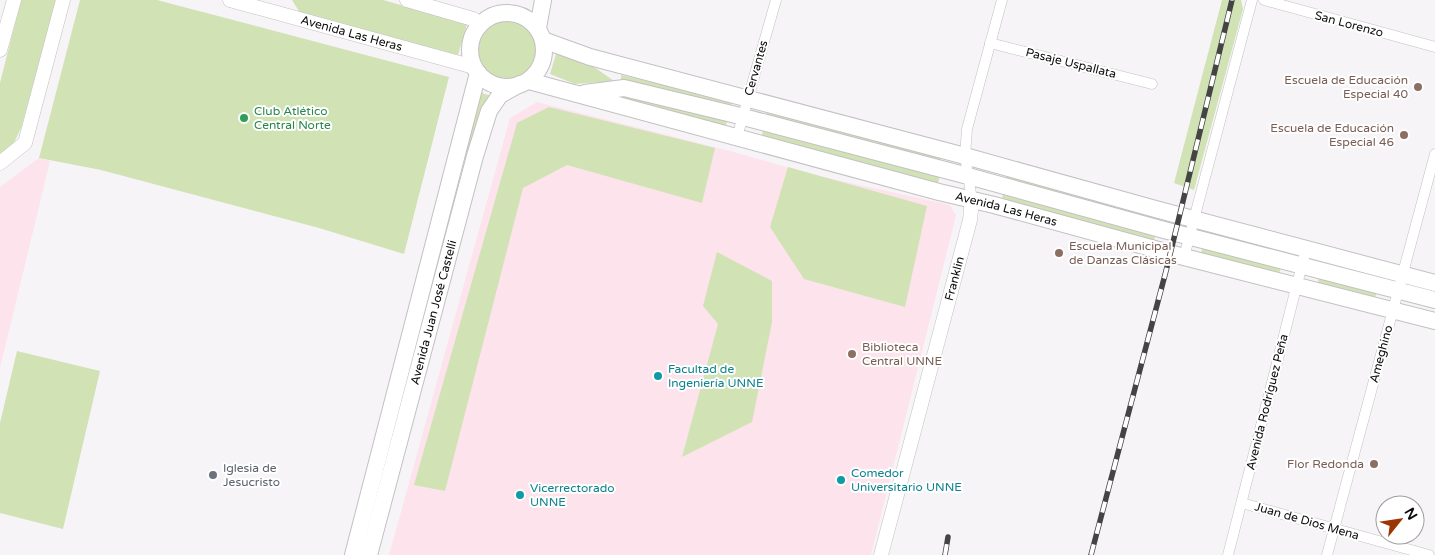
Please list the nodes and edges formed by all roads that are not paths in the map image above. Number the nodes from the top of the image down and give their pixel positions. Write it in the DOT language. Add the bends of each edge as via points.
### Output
graph roads {
  1 [pos="14,0"];
  2 [pos="63,0"];
  3 [pos="230,0"];
  4 [pos="407,0"];
  5 [pos="498,0"];
  6 [pos="543,0"];
  7 [pos="776,0"];
  8 [pos="1002,0"];
  9 [pos="1252,0"];
  10 [pos="1264,0"];
  11 [pos="270,5"];
  12 [pos="484,21"];
  13 [pos="540,34"];
  14 [pos="990,43"];
  15 [pos="1435,47"];
  16 [pos="0,50"];
  17 [pos="590,57"];
  18 [pos="476,70"];
  19 [pos="524,82"];
  20 [pos="1152,84"];
  21 [pos="624,88"];
  22 [pos="576,94"];
  23 [pos="747,98"];
  24 [pos="743,116"];
  25 [pos="737,137"];
  26 [pos="1435,154"];
  27 [pos="965,156"];
  28 [pos="0,163"];
  29 [pos="968,176"];
  30 [pos="972,200"];
  31 [pos="1194,219"];
  32 [pos="1190,236"];
  33 [pos="1306,249"];
  34 [pos="1184,257"];
  35 [pos="1301,265"];
  36 [pos="1400,282"];
  37 [pos="1435,282"];
  38 [pos="1296,285"];
  39 [pos="1435,300"];
  40 [pos="1394,310"];
  41 [pos="1435,321"];
  42 [pos="1242,503"];
  43 [pos="1334,529"];
  44 [pos="353,555"];
  45 [pos="369,555"];
  46 [pos="881,555"];
  47 [pos="1228,555"];
  48 [pos="1327,555"];
  49 [pos="1429,555"];
  1 -- 16 [label="main road"];
  2 -- 28 [label="main road" via="25,143"];
  3 -- 11 [label="main road, Avenida Las Heras"];
  4 -- 12 [label="main road"];
  5 -- 12 [label="main road"];
  6 -- 13 [label="main road"];
  7 -- 23 [label="street, Cervantes"];
  8 -- 14 [label="street, Franklin"];
  9 -- 31 [label="street"];
  10 -- 15 [label="street, San Lorenzo"];
  11 -- 18 [label="main road, Avenida Las Heras"];
  12 -- 13 [label="main road" via="501,13 515,13 528,18"];
  12 -- 18 [label="main road" via="471,40 471,58"];
  13 -- 17 [label="main road, Avenida Las Heras"];
  13 -- 19 [label="main road" via="544,51 542,62 537,72"];
  14 -- 20 [label="street, Pasaje Uspallata"];
  14 -- 27 [label="street, Franklin" via="967,129"];
  17 -- 21 [label="main road, Avenida Las Heras"];
  17 -- 23 [label="main road, Avenida Las Heras"];
  18 -- 19 [label="main road" via="487,81 498,85 509,87"];
  18 -- 44 [label="main road, Avenida Juan José Castelli"];
  19 -- 22 [label="main road, Avenida Las Heras"];
  19 -- 45 [label="main road, Avenida Juan José Castelli" via="500,95 489,111"];
  21 -- 22 [label="main road, Avenida Las Heras"];
  21 -- 24 [label="main road, Avenida Las Heras"];
  22 -- 25 [label="main road, Avenida Las Heras"];
  23 -- 24 [label="street, Cervantes"];
  23 -- 27 [label="main road, Avenida Las Heras"];
  24 -- 25 [label="street, Cervantes"];
  24 -- 29 [label="main road, Avenida Las Heras"];
  25 -- 30 [label="main road, Avenida Las Heras"];
  26 -- 36 [label="street, Ameghino"];
  27 -- 29 [label="street, Franklin"];
  27 -- 31 [label="main road, Avenida Las Heras"];
  29 -- 30 [label="street, Franklin"];
  29 -- 32 [label="main road, Avenida Las Heras"];
  30 -- 34 [label="main road, Avenida Las Heras"];
  30 -- 46 [label="main road, Franklin" via="970,220"];
  31 -- 32 [label="street"];
  31 -- 33 [label="main road, Avenida Las Heras"];
  32 -- 34 [label="street"];
  32 -- 35 [label="main road, Avenida Las Heras"];
  33 -- 35 [label="street, Avenida Rodríguez Peña"];
  33 -- 36 [label="main road, Avenida Las Heras"];
  34 -- 38 [label="main road, Avenida Las Heras"];
  35 -- 36 [label="main road, Avenida Las Heras"];
  35 -- 38 [label="street, Avenida Rodríguez Peña"];
  36 -- 37 [label="main road, Avenida Las Heras"];
  36 -- 39 [label="main road, Avenida Las Heras"];
  36 -- 40 [label="street, Ameghino"];
  38 -- 40 [label="main road, Avenida Las Heras"];
  38 -- 42 [label="street, Avenida Rodríguez Peña"];
  40 -- 41 [label="main road, Avenida Las Heras"];
  40 -- 43 [label="street, Ameghino"];
  42 -- 43 [label="street, Juan de Dios Mena"];
  42 -- 47 [label="street, Avenida Rodríguez Peña"];
  43 -- 48 [label="street, Ameghino"];
  43 -- 49 [label="street, Juan de Dios Mena"];
}
